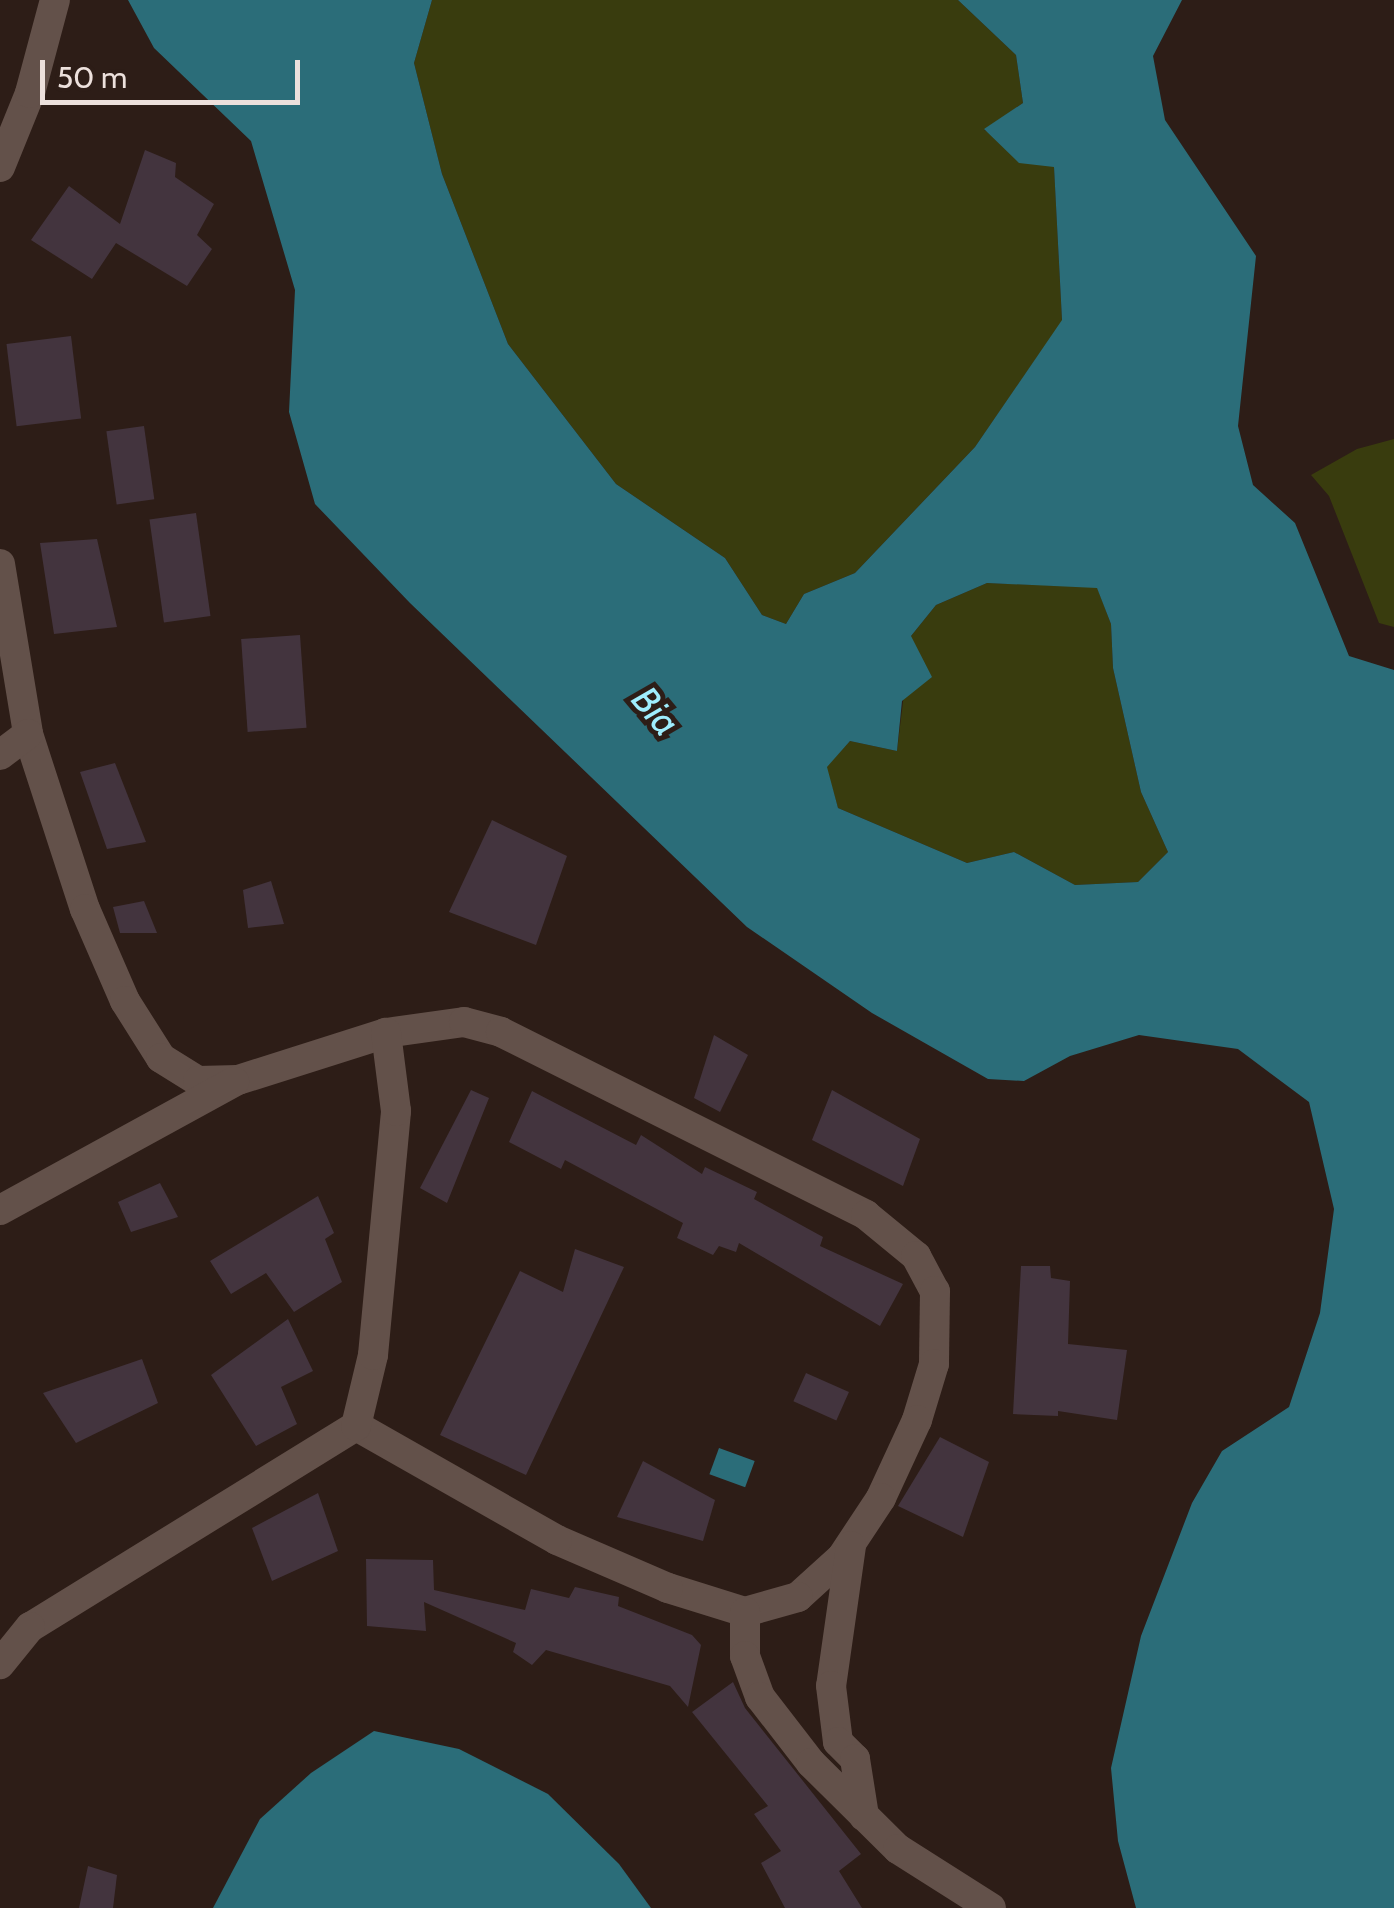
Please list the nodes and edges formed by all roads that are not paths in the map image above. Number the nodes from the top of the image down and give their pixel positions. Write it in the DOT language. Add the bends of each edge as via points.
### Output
graph roads {
  1 [pos="55,0"];
  2 [pos="0,167"];
  3 [pos="0,564"];
  4 [pos="28,734"];
  5 [pos="0,756"];
  6 [pos="386,1033"];
  7 [pos="238,1080"];
  8 [pos="0,1210"];
  9 [pos="356,1426"];
  10 [pos="851,1543"];
  11 [pos="744,1612"];
  12 [pos="0,1664"];
  13 [pos="864,1816"];
  14 [pos="992,1908"];
  1 -- 2 [label="street" via="30,93"];
  3 -- 4 [label="street"];
  4 -- 5 [label="street"];
  4 -- 7 [label="street" via="86,909 125,1000 161,1058 198,1081"];
  6 -- 7 [label="street"];
  6 -- 9 [label="street" via="396,1111 374,1355"];
  6 -- 10 [label="street" via="464,1022 501,1032 866,1215 916,1256 935,1290 934,1364 881,1498"];
  7 -- 8 [label="street"];
  9 -- 11 [label="street" via="557,1540"];
  9 -- 12 [label="street" via="30,1627"];
  10 -- 11 [label="street" via="798,1597"];
  10 -- 13 [label="street" via="831,1686 838,1742 855,1760"];
  11 -- 13 [label="street" via="745,1656 760,1696 811,1764"];
  13 -- 14 [label="street" via="898,1849"];
}
